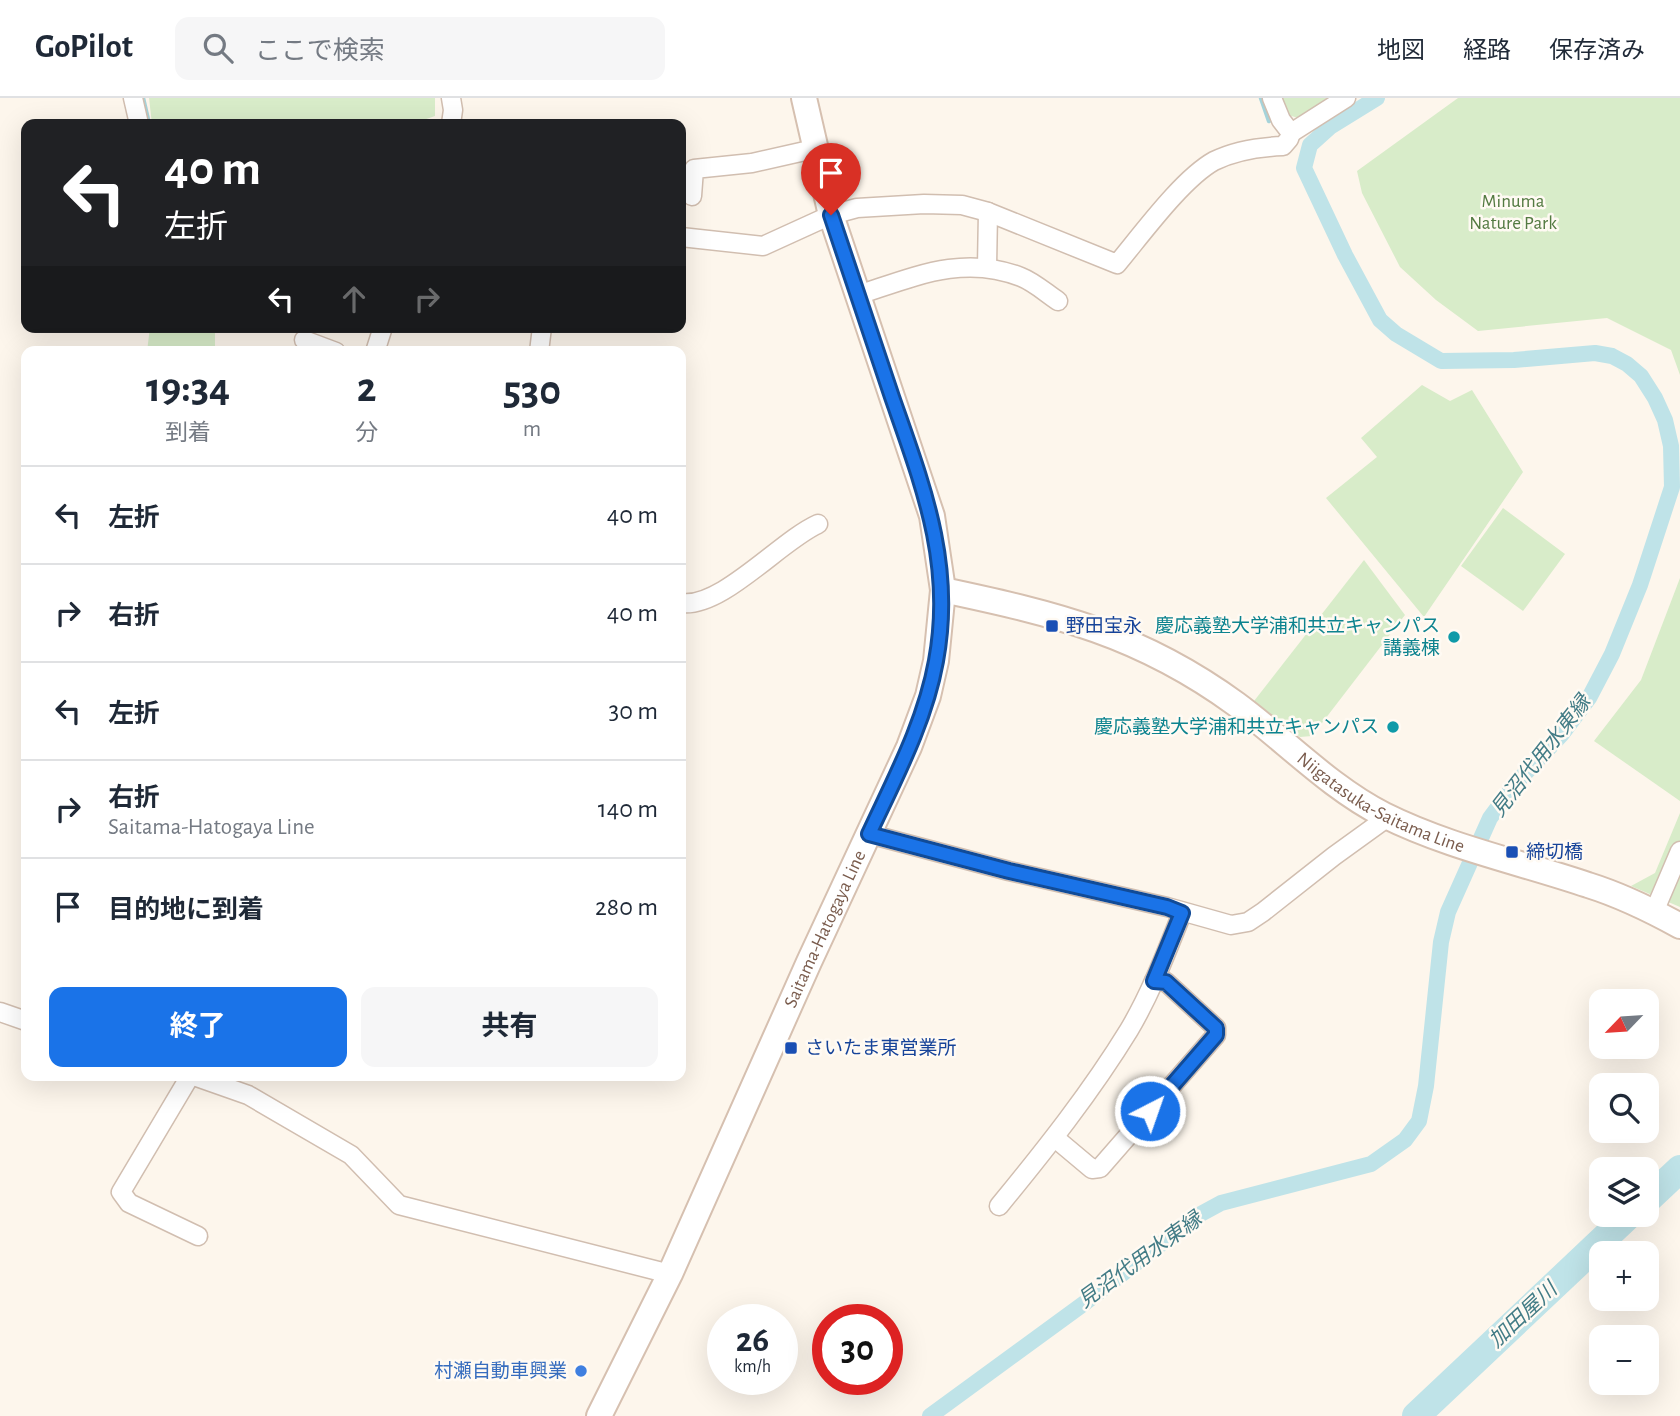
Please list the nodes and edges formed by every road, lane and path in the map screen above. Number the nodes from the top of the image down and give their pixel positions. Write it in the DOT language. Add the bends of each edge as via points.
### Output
graph roads {
  1 [pos="133,98"];
  2 [pos="451,98"];
  3 [pos="804,98"];
  4 [pos="1272,98"];
  5 [pos="1346,98"];
  6 [pos="138,119"];
  7 [pos="452,119"];
  8 [pos="1291,133"];
  9 [pos="814,149"];
  10 [pos="692,196"];
  11 [pos="988,212"];
  12 [pos="831,215"];
  13 [pos="686,238"];
  14 [pos="987,267"];
  15 [pos="858,295"];
  16 [pos="1058,301"];
  17 [pos="818,524"];
  18 [pos="943,590"];
  19 [pos="686,603"];
  20 [pos="1388,817"];
  21 [pos="869,834"];
  22 [pos="1680,851"];
  23 [pos="1654,912"];
  24 [pos="1182,913"];
  25 [pos="1680,926"];
  26 [pos="1154,981"];
  27 [pos="0,1012"];
  28 [pos="21,1019"];
  29 [pos="189,1081"];
  30 [pos="207,1081"];
  31 [pos="1055,1138"];
  32 [pos="999,1206"];
  33 [pos="198,1236"];
  34 [pos="670,1275"];
  35 [pos="599,1416"];
  1 -- 6 [label="street"];
  2 -- 7 [label="street"];
  3 -- 9 [label="main road, Saitama-Hatogaya Line"];
  4 -- 8 [label="street"];
  5 -- 8 [label="street"];
  8 -- 11 [label="street" via="1283,146 1233,154 1190,179 1117,264"];
  9 -- 10 [label="street" via="752,163 694,169"];
  9 -- 12 [label="main road, Saitama-Hatogaya Line"];
  11 -- 12 [label="street" via="962,205 925,204 857,208"];
  11 -- 14 [label="street"];
  12 -- 13 [label="street" via="763,246"];
  12 -- 15 [label="main road, Saitama-Hatogaya Line"];
  14 -- 15 [label="street" via="938,270"];
  14 -- 16 [label="street" via="1024,278"];
  15 -- 18 [label="main road, Saitama-Hatogaya Line" via="932,516"];
  17 -- 19 [label="street" via="714,596"];
  18 -- 20 [label="main road, Niigatasuka-Saitama Line" via="1071,620 1158,655 1237,705 1339,786"];
  18 -- 21 [label="main road, Saitama-Hatogaya Line" via="928,696"];
  20 -- 23 [label="main road, Niigatasuka-Saitama Line"];
  20 -- 24 [label="street" via="1248,922 1231,926"];
  21 -- 24 [label="street"];
  21 -- 34 [label="main road, Saitama-Hatogaya Line"];
  22 -- 23 [label="street"];
  23 -- 25 [label="main road, Niigatasuka-Saitama Line"];
  24 -- 26 [label="street"];
  26 -- 31 [label="street" via="1128,1031"];
  26 -- 31 [label="street" via="1166,982 1216,1028 1216,1035 1100,1168 1092,1169"];
  27 -- 28 [label="street"];
  29 -- 33 [label="street" via="121,1192 129,1203"];
  30 -- 34 [label="street" via="248,1095 351,1155 398,1205"];
  31 -- 32 [label="street"];
  34 -- 35 [label="main road, Saitama-Hatogaya Line"];
}
